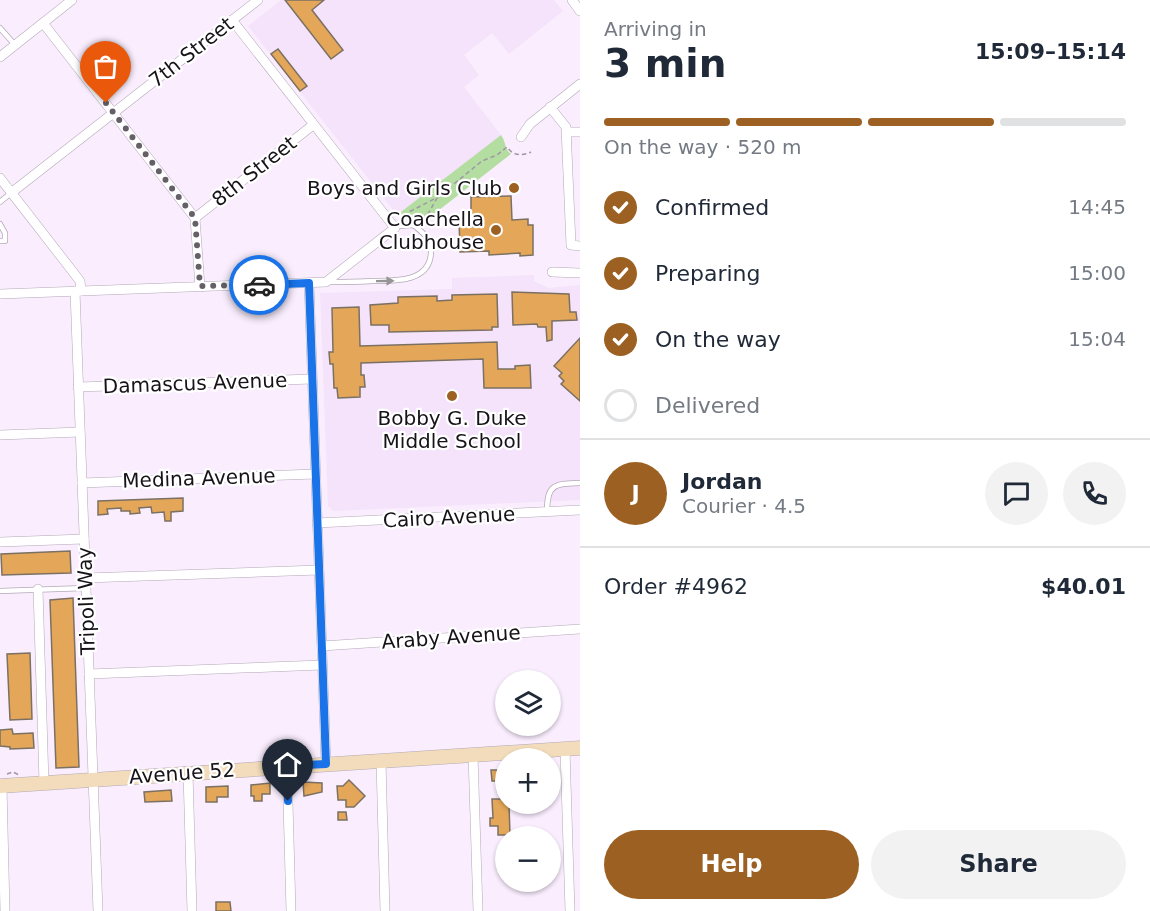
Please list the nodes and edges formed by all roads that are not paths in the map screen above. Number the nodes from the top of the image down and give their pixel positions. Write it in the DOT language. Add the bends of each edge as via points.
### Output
graph roads {
  1 [pos="72,0"];
  2 [pos="258,0"];
  3 [pos="572,0"];
  4 [pos="580,11"];
  5 [pos="232,20"];
  6 [pos="43,23"];
  7 [pos="0,28"];
  8 [pos="15,45"];
  9 [pos="0,57"];
  10 [pos="580,84"];
  11 [pos="550,107"];
  12 [pos="114,112"];
  13 [pos="313,125"];
  14 [pos="567,132"];
  15 [pos="580,132"];
  16 [pos="521,137"];
  17 [pos="0,178"];
  18 [pos="11,193"];
  19 [pos="0,202"];
  20 [pos="195,218"];
  21 [pos="0,224"];
  22 [pos="395,228"];
  23 [pos="0,241"];
  24 [pos="580,246"];
  25 [pos="552,272"];
  26 [pos="580,273"];
  27 [pos="326,282"];
  28 [pos="309,283"];
  29 [pos="200,286"];
  30 [pos="78,291"];
  31 [pos="0,294"];
  32 [pos="312,379"];
  33 [pos="78,387"];
  34 [pos="80,432"];
  35 [pos="0,435"];
  36 [pos="315,474"];
  37 [pos="82,483"];
  38 [pos="580,483"];
  39 [pos="580,510"];
  40 [pos="547,512"];
  41 [pos="317,523"];
  42 [pos="84,539"];
  43 [pos="0,542"];
  44 [pos="319,570"];
  45 [pos="86,583"];
  46 [pos="38,589"];
  47 [pos="0,591"];
  48 [pos="580,629"];
  49 [pos="322,646"];
  50 [pos="322,665"];
  51 [pos="89,674"];
  52 [pos="580,748"];
  53 [pos="565,749"];
  54 [pos="473,755"];
  55 [pos="381,761"];
  56 [pos="326,764"];
  57 [pos="286,766"];
  58 [pos="188,773"];
  59 [pos="93,780"];
  60 [pos="44,783"];
  61 [pos="1,786"];
  62 [pos="5,911"];
  63 [pos="98,911"];
  64 [pos="192,911"];
  65 [pos="291,911"];
  66 [pos="385,911"];
  67 [pos="478,911"];
  68 [pos="570,911"];
  1 -- 6 [label="street"];
  2 -- 5 [label="street, 7th Street"];
  3 -- 4 [label="street"];
  5 -- 12 [label="street, 7th Street"];
  5 -- 13 [label="street"];
  6 -- 8 [label="street"];
  6 -- 12 [label="street"];
  7 -- 8 [label="lane"];
  8 -- 9 [label="street"];
  10 -- 11 [label="street"];
  11 -- 14 [label="street"];
  11 -- 16 [label="street"];
  12 -- 18 [label="street, 7th Street"];
  12 -- 20 [label="street"];
  13 -- 20 [label="street, 8th Street"];
  13 -- 22 [label="street"];
  14 -- 15 [label="street"];
  14 -- 24 [label="street" via="571,244"];
  17 -- 18 [label="street, Tripoli Way"];
  18 -- 19 [label="lane"];
  18 -- 30 [label="street, Tripoli Way" via="80,281"];
  20 -- 29 [label="street"];
  21 -- 23 [label="lane" via="5,241"];
  22 -- 27 [label="street"];
  27 -- 22 [label="lane, one-way" via="400,281 418,275 429,260 428,239 413,225"];
  25 -- 26 [label="street"];
  27 -- 28 [label="street"];
  28 -- 29 [label="street"];
  28 -- 32 [label="street"];
  29 -- 30 [label="street"];
  30 -- 31 [label="street"];
  30 -- 33 [label="street, Tripoli Way"];
  32 -- 33 [label="street, Damascus Avenue"];
  32 -- 36 [label="street"];
  33 -- 34 [label="street, Tripoli Way"];
  34 -- 35 [label="street"];
  34 -- 37 [label="street, Tripoli Way"];
  36 -- 37 [label="street, Medina Avenue"];
  36 -- 41 [label="street"];
  37 -- 42 [label="street, Tripoli Way"];
  38 -- 40 [label="lane" via="551,488"];
  39 -- 40 [label="street, Cairo Avenue"];
  40 -- 41 [label="street, Cairo Avenue"];
  41 -- 44 [label="street"];
  42 -- 43 [label="street"];
  42 -- 45 [label="street, Tripoli Way"];
  44 -- 45 [label="street"];
  44 -- 49 [label="street"];
  45 -- 46 [label="lane"];
  45 -- 51 [label="street, Tripoli Way"];
  46 -- 47 [label="lane"];
  46 -- 60 [label="street"];
  48 -- 49 [label="street, Araby Avenue"];
  49 -- 50 [label="street"];
  50 -- 51 [label="street"];
  50 -- 56 [label="street"];
  51 -- 59 [label="street, Tripoli Way"];
  52 -- 53 [label="main road, Avenue 52"];
  53 -- 54 [label="main road, Avenue 52"];
  53 -- 68 [label="street"];
  54 -- 55 [label="main road, Avenue 52"];
  54 -- 67 [label="street"];
  55 -- 56 [label="main road, Avenue 52"];
  55 -- 66 [label="street"];
  56 -- 57 [label="main road, Avenue 52"];
  57 -- 58 [label="main road, Avenue 52"];
  57 -- 65 [label="street"];
  58 -- 59 [label="main road, Avenue 52"];
  58 -- 64 [label="street"];
  59 -- 60 [label="main road, Avenue 52"];
  59 -- 63 [label="street, Tripoli Way"];
  60 -- 61 [label="main road, Avenue 52"];
  61 -- 62 [label="street"];
}
